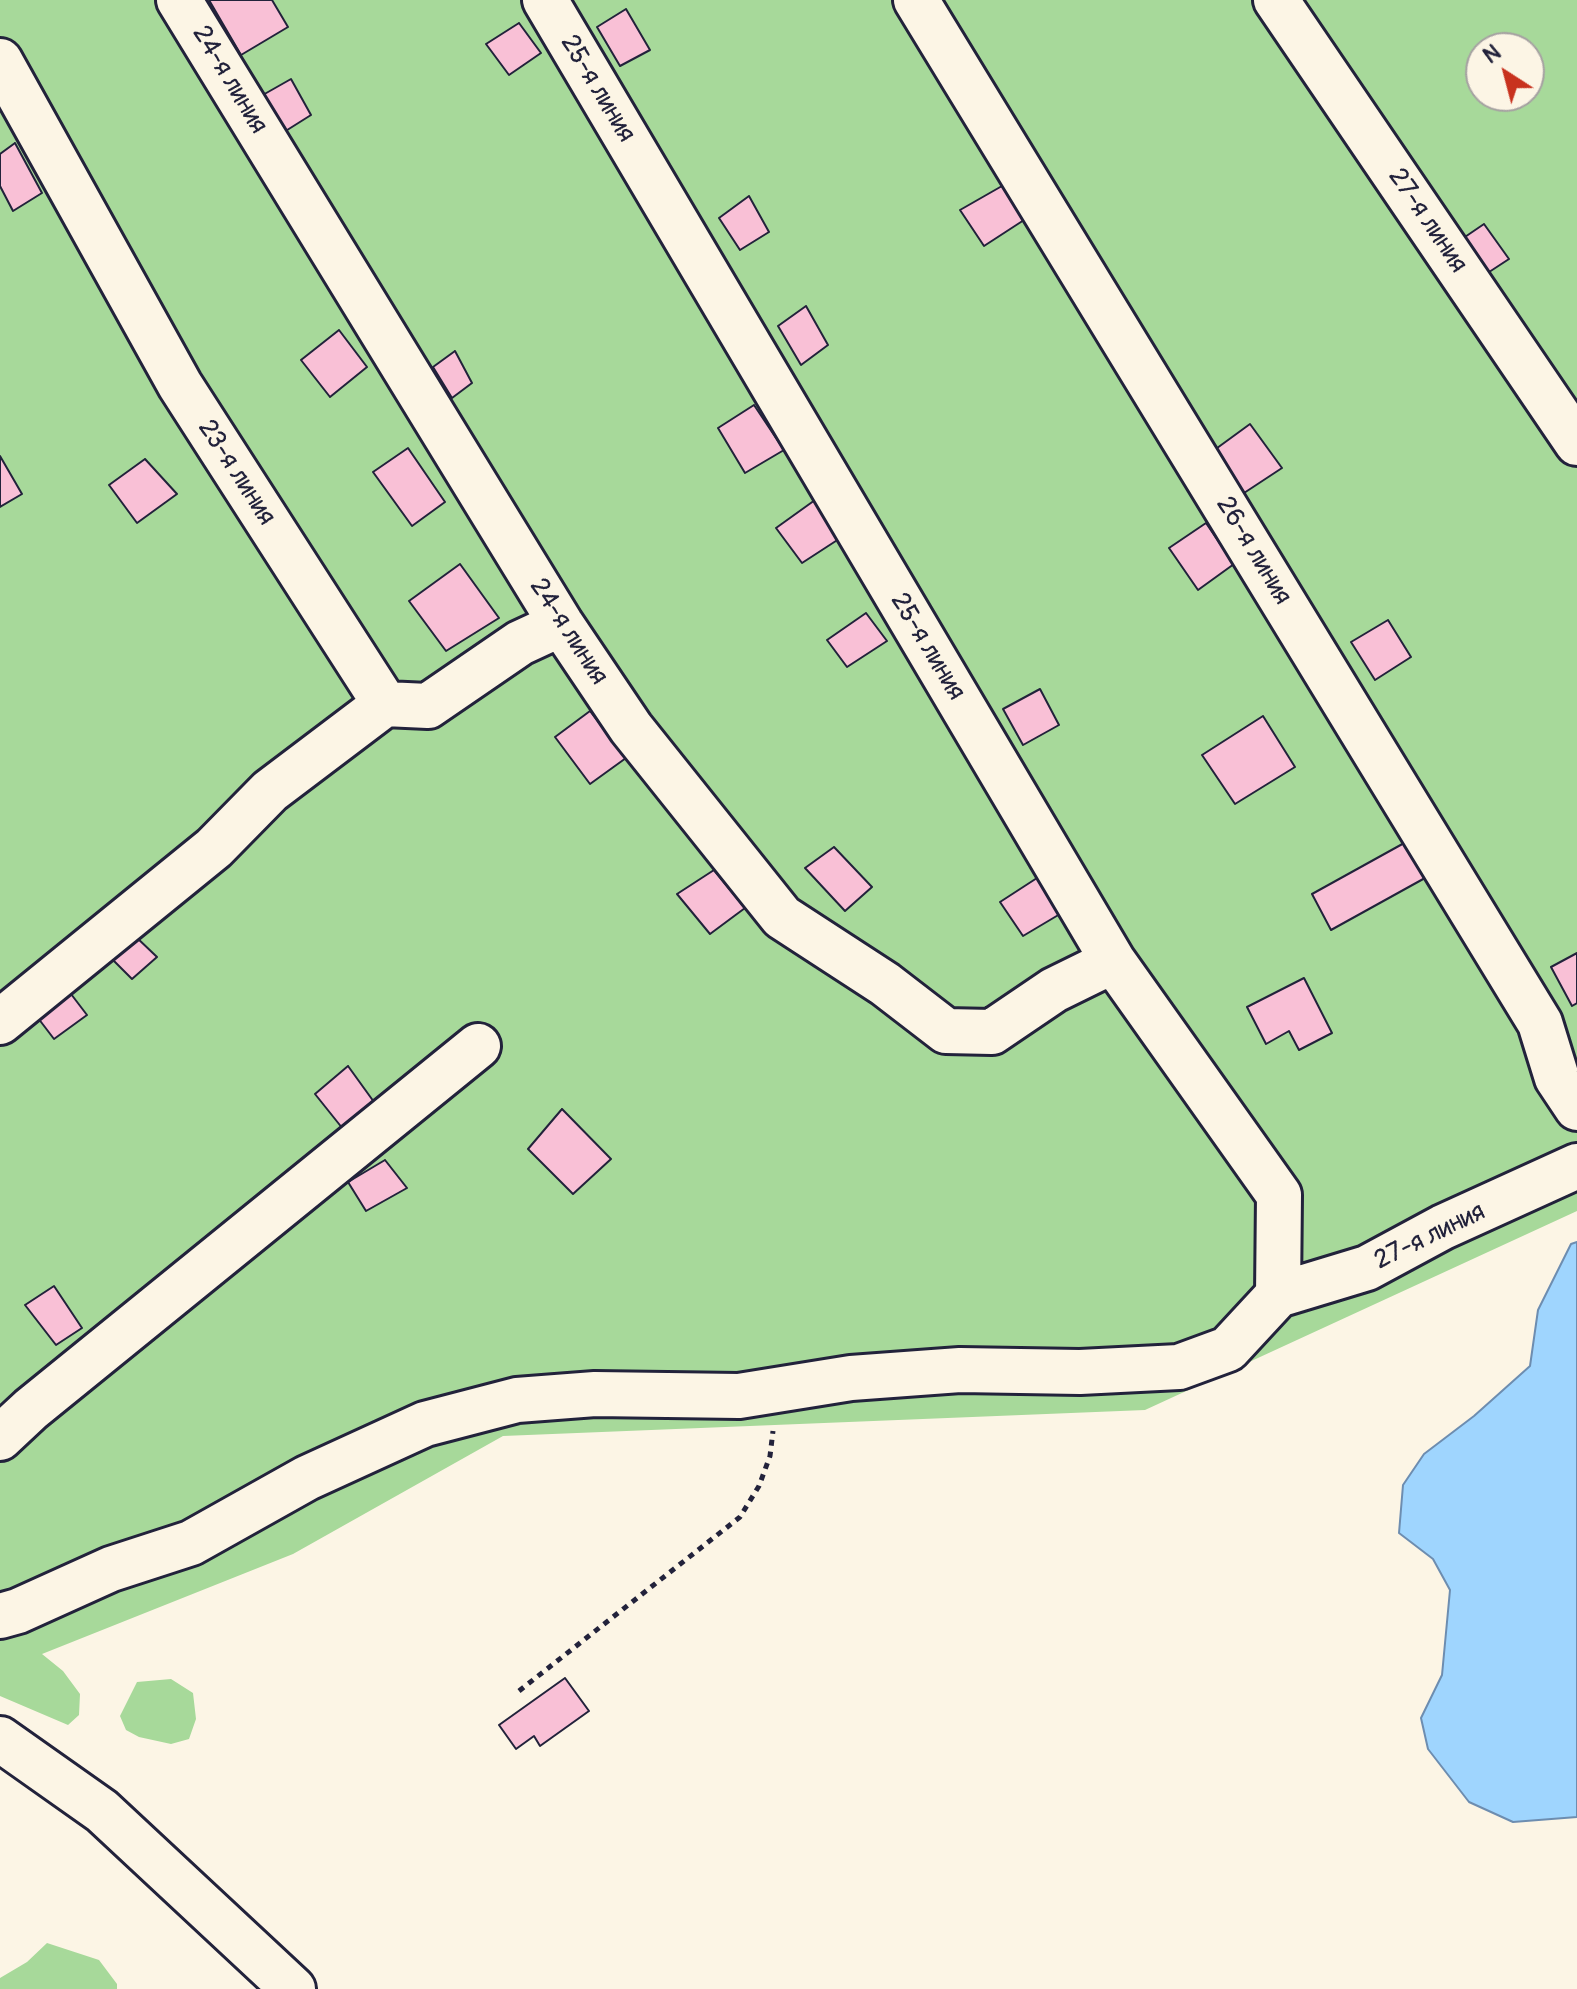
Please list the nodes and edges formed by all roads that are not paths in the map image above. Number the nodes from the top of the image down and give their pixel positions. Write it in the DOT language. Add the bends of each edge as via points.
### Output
graph roads {
  1 [pos="179,0"];
  2 [pos="545,0"];
  3 [pos="916,0"];
  4 [pos="1276,0"];
  5 [pos="0,61"];
  6 [pos="1569,416"];
  7 [pos="561,624"];
  8 [pos="385,704"];
  9 [pos="1113,961"];
  10 [pos="0,1022"];
  11 [pos="478,1046"];
  12 [pos="1577,1108"];
  13 [pos="1577,1166"];
  14 [pos="1278,1295"];
  15 [pos="0,1438"];
  16 [pos="0,1616"];
  17 [pos="0,1739"];
  18 [pos="293,1989"];
  1 -- 7 [label="street, 24-я линия"];
  2 -- 9 [label="street, 25-я линия"];
  3 -- 12 [label="street, 26-я линия" via="1540,1023 1557,1078"];
  4 -- 6 [label="street, 27-я линия"];
  5 -- 8 [label="street, 23-я линия" via="180,385"];
  7 -- 8 [label="street" via="520,643 428,706"];
  7 -- 9 [label="street, 24-я линия" via="631,728 782,917 946,1031 992,1032 1054,990"];
  8 -- 10 [label="street" via="270,791 214,848"];
  9 -- 14 [label="street, 25-я линия" via="1279,1195"];
  11 -- 15 [label="street"];
  13 -- 14 [label="street, 27-я линия" via="1367,1268"];
  14 -- 16 [label="street" via="1228,1349 1179,1367 960,1370 851,1378 739,1396 595,1394 517,1400 425,1424 307,1478 191,1543 111,1569"];
  17 -- 18 [label="street" via="102,1811"];
}
